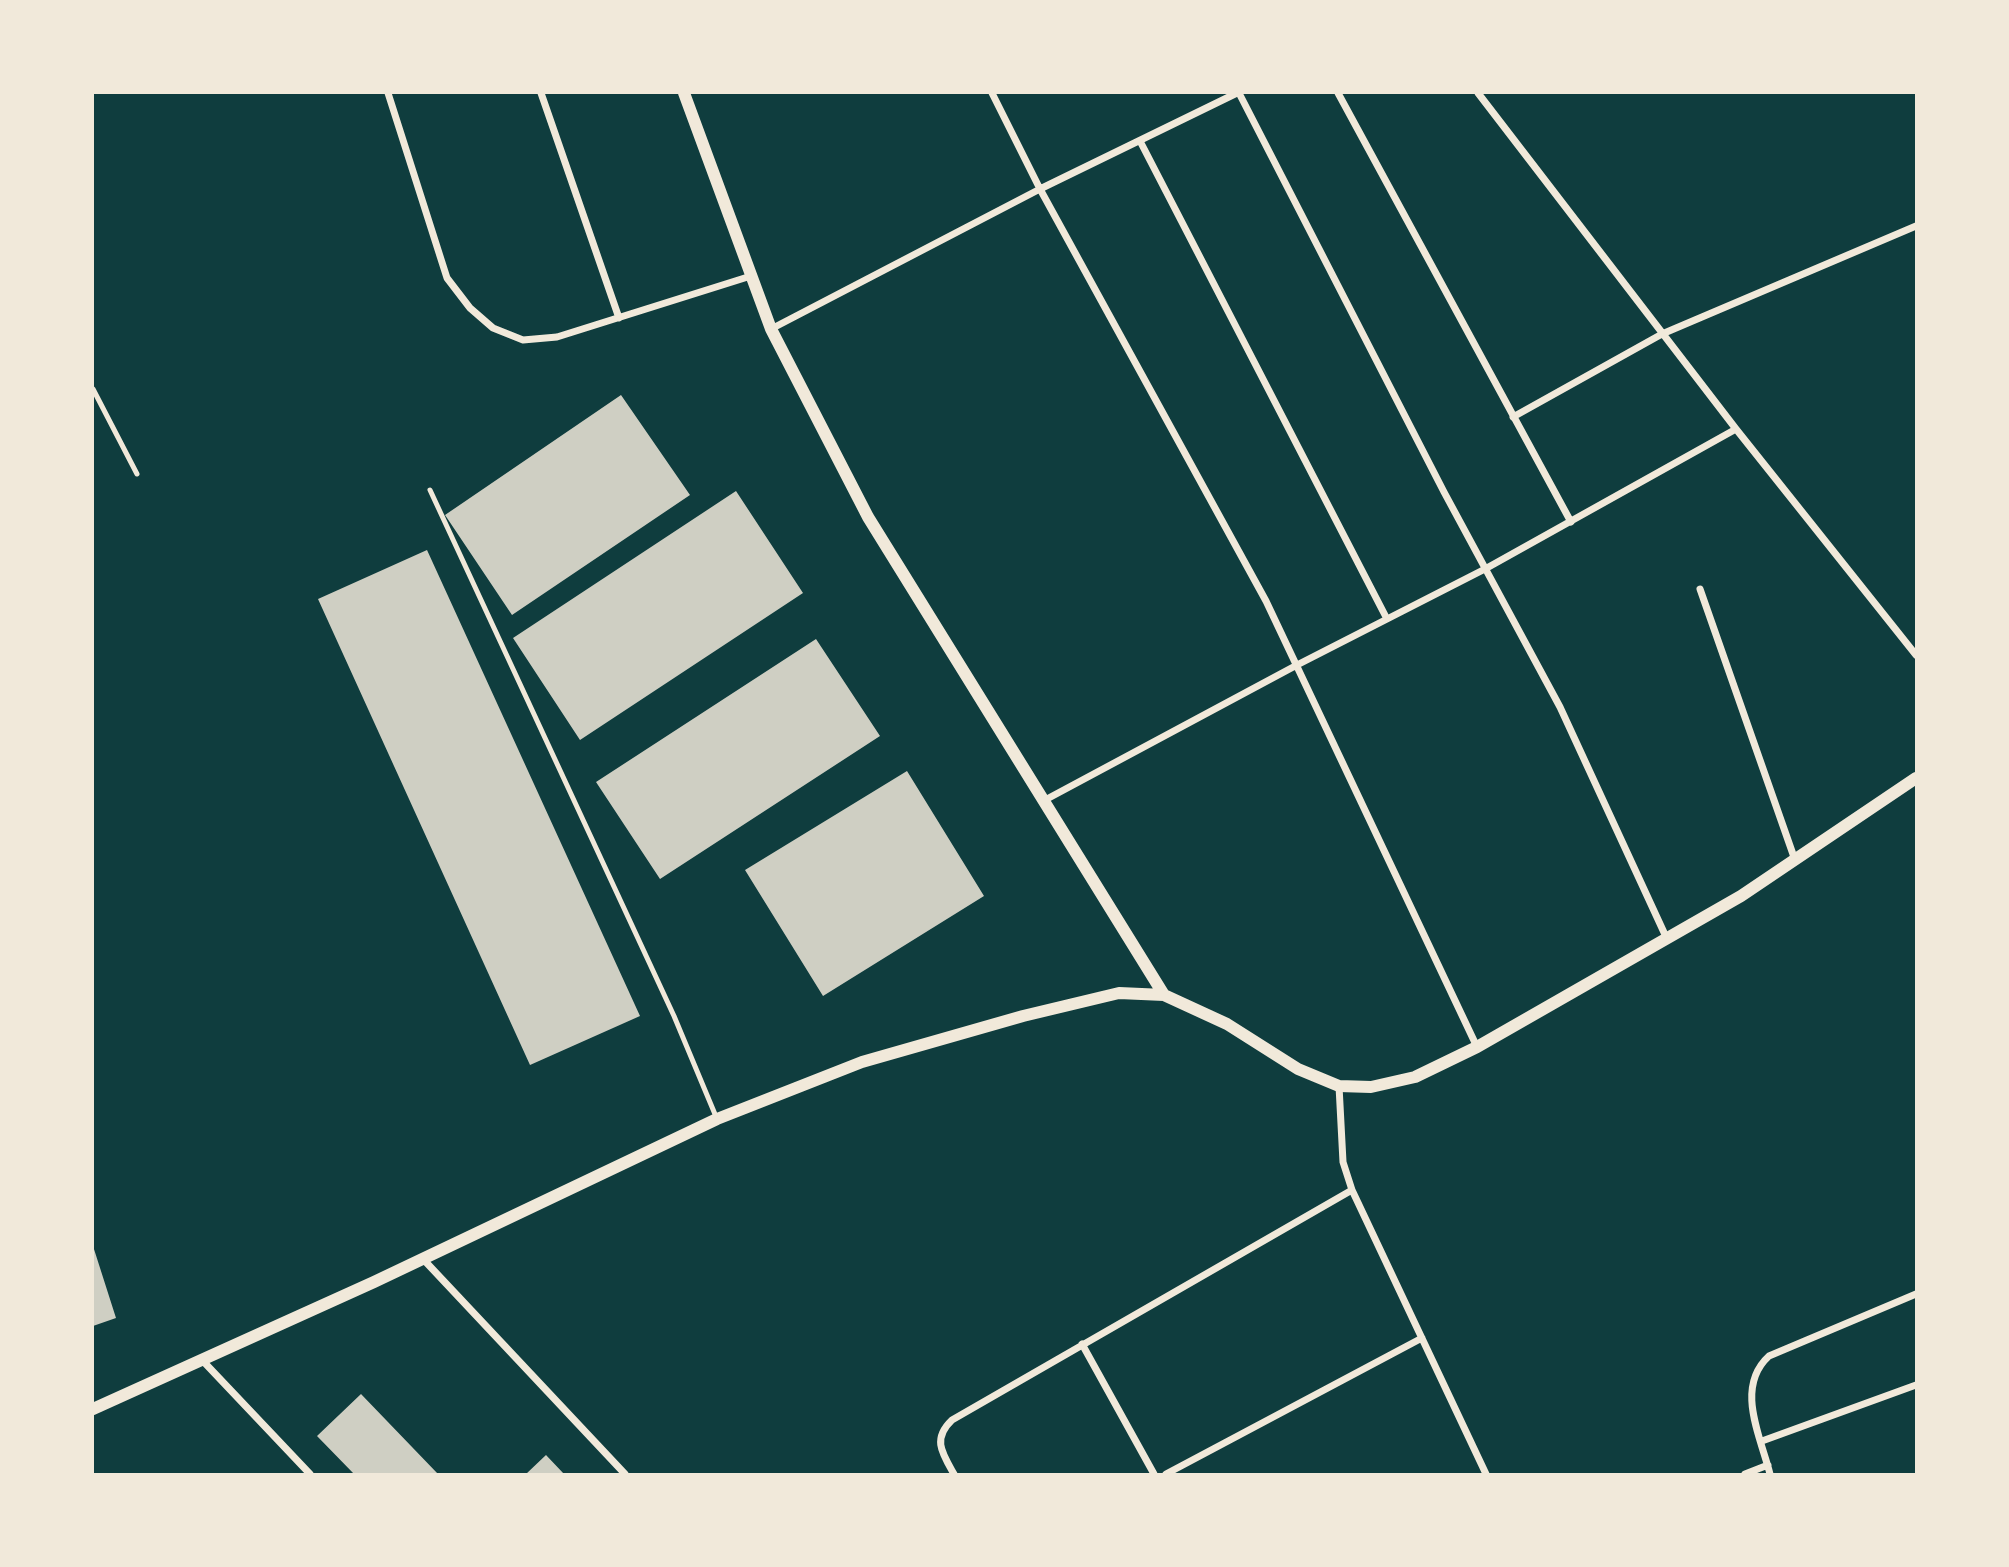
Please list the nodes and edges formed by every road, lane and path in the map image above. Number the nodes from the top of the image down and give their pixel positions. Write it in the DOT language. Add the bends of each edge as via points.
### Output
graph roads {
  1 [pos="388,93"];
  2 [pos="541,93"];
  3 [pos="684,93"];
  4 [pos="992,93"];
  5 [pos="1238,93"];
  6 [pos="1338,93"];
  7 [pos="1478,93"];
  8 [pos="1140,141"];
  9 [pos="1040,189"];
  10 [pos="1916,226"];
  11 [pos="751,275"];
  12 [pos="619,318"];
  13 [pos="771,329"];
  14 [pos="1662,334"];
  15 [pos="93,390"];
  16 [pos="1513,417"];
  17 [pos="1736,429"];
  18 [pos="137,474"];
  19 [pos="430,490"];
  20 [pos="1571,522"];
  21 [pos="1485,569"];
  22 [pos="1700,589"];
  23 [pos="1387,619"];
  24 [pos="1916,655"];
  25 [pos="1297,665"];
  26 [pos="1916,778"];
  27 [pos="1045,800"];
  28 [pos="1795,860"];
  29 [pos="1667,939"];
  30 [pos="1164,995"];
  31 [pos="1477,1047"];
  32 [pos="1339,1086"];
  33 [pos="717,1119"];
  34 [pos="1352,1190"];
  35 [pos="423,1259"];
  36 [pos="1916,1294"];
  37 [pos="1422,1338"];
  38 [pos="1082,1344"];
  39 [pos="202,1360"];
  40 [pos="1916,1385"];
  41 [pos="93,1409"];
  42 [pos="1762,1441"];
  43 [pos="1768,1465"];
  44 [pos="310,1474"];
  45 [pos="625,1474"];
  46 [pos="954,1474"];
  47 [pos="1154,1474"];
  48 [pos="1166,1474"];
  49 [pos="1486,1474"];
  50 [pos="1745,1474"];
  51 [pos="1770,1474"];
  1 -- 12 [label="street" via="447,278 470,308 493,328 523,340 557,337"];
  2 -- 12 [label="street"];
  3 -- 11 [label="street"];
  4 -- 9 [label="street"];
  5 -- 8 [label="street"];
  5 -- 21 [label="street"];
  6 -- 16 [label="street"];
  7 -- 14 [label="street"];
  8 -- 9 [label="street"];
  8 -- 23 [label="street"];
  9 -- 13 [label="street"];
  9 -- 25 [label="street"];
  10 -- 14 [label="street"];
  11 -- 12 [label="street"];
  11 -- 13 [label="street"];
  13 -- 27 [label="street" via="868,517"];
  14 -- 16 [label="street"];
  14 -- 17 [label="street"];
  15 -- 18 [label="lane"];
  16 -- 20 [label="street"];
  17 -- 20 [label="street"];
  17 -- 24 [label="street"];
  19 -- 33 [label="lane" via="674,1016"];
  20 -- 21 [label="street"];
  21 -- 23 [label="street"];
  21 -- 29 [label="street" via="1560,707"];
  22 -- 28 [label="street"];
  23 -- 25 [label="street"];
  25 -- 27 [label="street"];
  25 -- 31 [label="street"];
  26 -- 28 [label="street"];
  27 -- 30 [label="street"];
  28 -- 29 [label="street"];
  29 -- 31 [label="street"];
  30 -- 32 [label="street" via="1227,1024 1297,1069"];
  30 -- 33 [label="street" via="1119,993 1023,1016 862,1062"];
  31 -- 32 [label="street" via="1415,1077 1371,1087"];
  32 -- 34 [label="street" via="1343,1162"];
  33 -- 35 [label="street"];
  34 -- 37 [label="street"];
  34 -- 38 [label="street"];
  35 -- 39 [label="street"];
  35 -- 45 [label="street"];
  36 -- 42 [label="street" via="1769,1356 1757,1367 1750,1395"];
  37 -- 48 [label="street"];
  37 -- 49 [label="street"];
  38 -- 46 [label="street" via="942,1429 941,1451"];
  38 -- 47 [label="street"];
  39 -- 41 [label="street"];
  39 -- 44 [label="street"];
  40 -- 42 [label="street"];
  42 -- 43 [label="street"];
  43 -- 50 [label="street"];
  43 -- 51 [label="street"];
}
